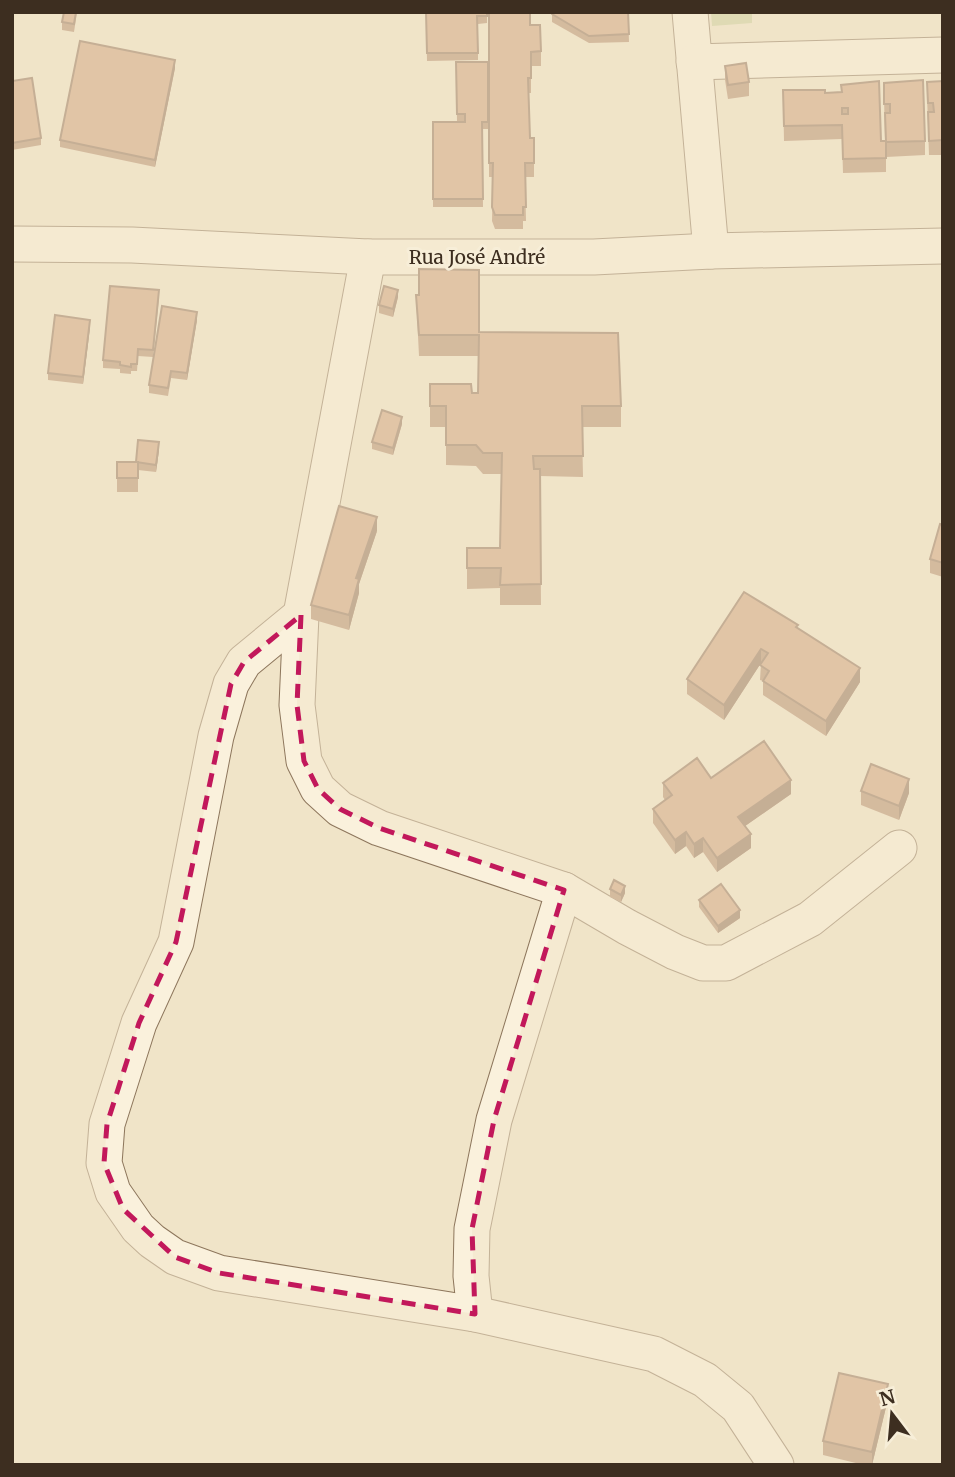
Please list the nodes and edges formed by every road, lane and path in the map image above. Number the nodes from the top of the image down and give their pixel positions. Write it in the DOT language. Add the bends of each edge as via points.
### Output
graph roads {
  1 [pos="690,12"];
  2 [pos="943,55"];
  3 [pos="694,62"];
  4 [pos="12,244"];
  5 [pos="943,246"];
  6 [pos="711,251"];
  7 [pos="368,257"];
  8 [pos="301,615"];
  9 [pos="899,848"];
  10 [pos="564,890"];
  11 [pos="475,1314"];
  12 [pos="776,1465"];
  1 -- 3 [label="street"];
  2 -- 3 [label="street"];
  3 -- 6 [label="street"];
  4 -- 7 [label="street, Rua José André"];
  5 -- 6 [label="street, Rua José André"];
  6 -- 7 [label="street, Rua José André" via="594,257"];
  7 -- 8 [label="street"];
  8 -- 10 [label="street" via="297,705 304,761 318,789 340,809 379,828"];
  8 -- 11 [label="street" via="244,662 230,684 176,942 139,1023 107,1124 104,1163 123,1209 152,1241 175,1257 219,1273"];
  9 -- 10 [label="street" via="810,919 726,963 703,963 675,952"];
  10 -- 11 [label="street" via="494,1119 472,1228"];
  11 -- 12 [label="street" via="654,1354 705,1380 738,1408"];
}
